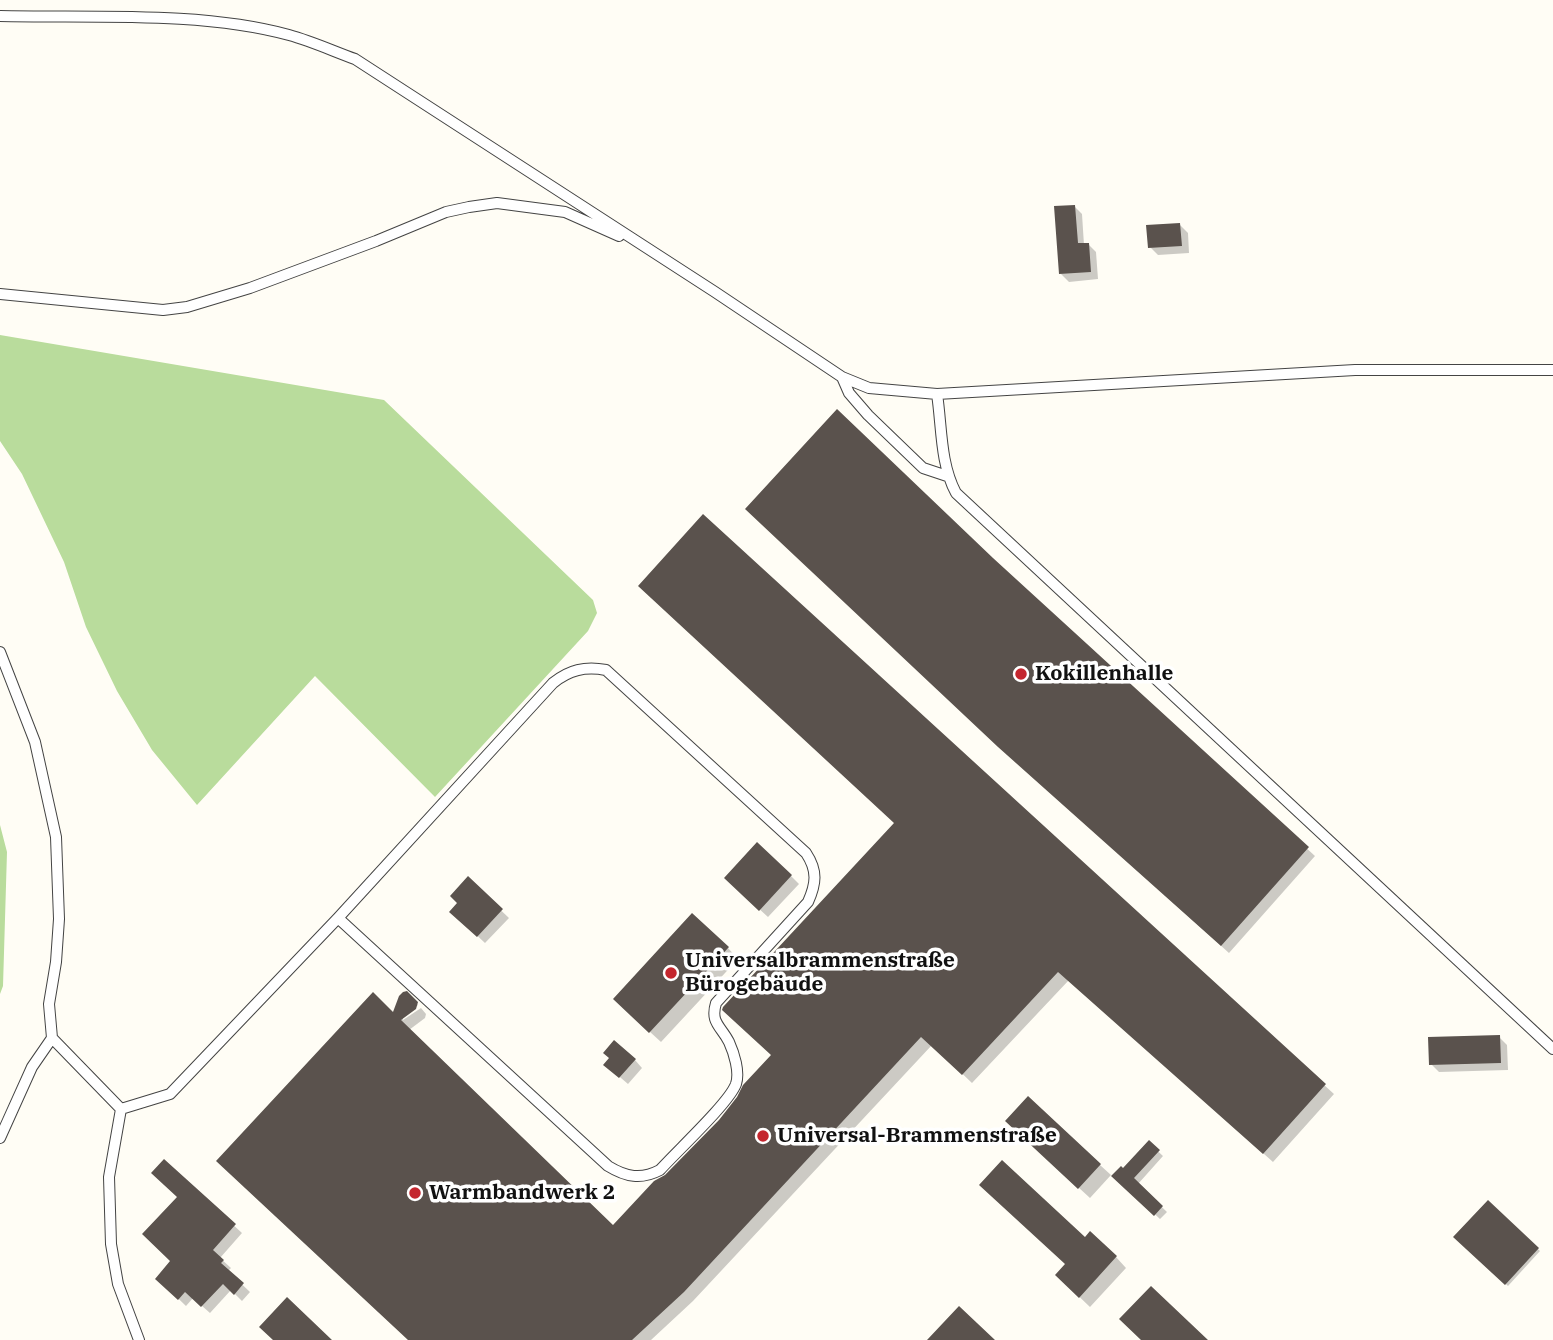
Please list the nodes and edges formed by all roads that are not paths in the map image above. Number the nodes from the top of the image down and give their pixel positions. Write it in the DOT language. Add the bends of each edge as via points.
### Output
graph roads {
  1 [pos="0,16"];
  2 [pos="646,248"];
  3 [pos="0,294"];
  4 [pos="1553,370"];
  5 [pos="842,377"];
  6 [pos="937,394"];
  7 [pos="947,476"];
  8 [pos="0,652"];
  9 [pos="338,918"];
  10 [pos="52,1038"];
  11 [pos="1553,1049"];
  12 [pos="121,1109"];
  13 [pos="0,1138"];
  14 [pos="139,1340"];
  1 -- 2 [label="lane" via="229,23 289,35 355,59"];
  2 -- 3 [label="lane" via="565,212 497,203 446,212 250,288 187,307 163,310"];
  2 -- 5 [label="lane"];
  4 -- 6 [label="lane" via="1355,370"];
  5 -- 6 [label="lane" via="869,388"];
  5 -- 7 [label="lane" via="868,415 923,468"];
  6 -- 7 [label="lane"];
  7 -- 11 [label="lane" via="956,493"];
  8 -- 10 [label="lane" via="35,742 56,837 59,919 49,1004"];
  9 -- 9 [label="lane" via="553,682 581,668 606,670 806,853 816,876 808,902 716,1003 713,1014 728,1040 737,1082 660,1170 649,1176 622,1175 608,1166"];
  9 -- 12 [label="lane" via="170,1094"];
  10 -- 12 [label="lane"];
  10 -- 13 [label="lane" via="32,1067"];
  12 -- 14 [label="lane" via="109,1177 111,1244 118,1284"];
}
